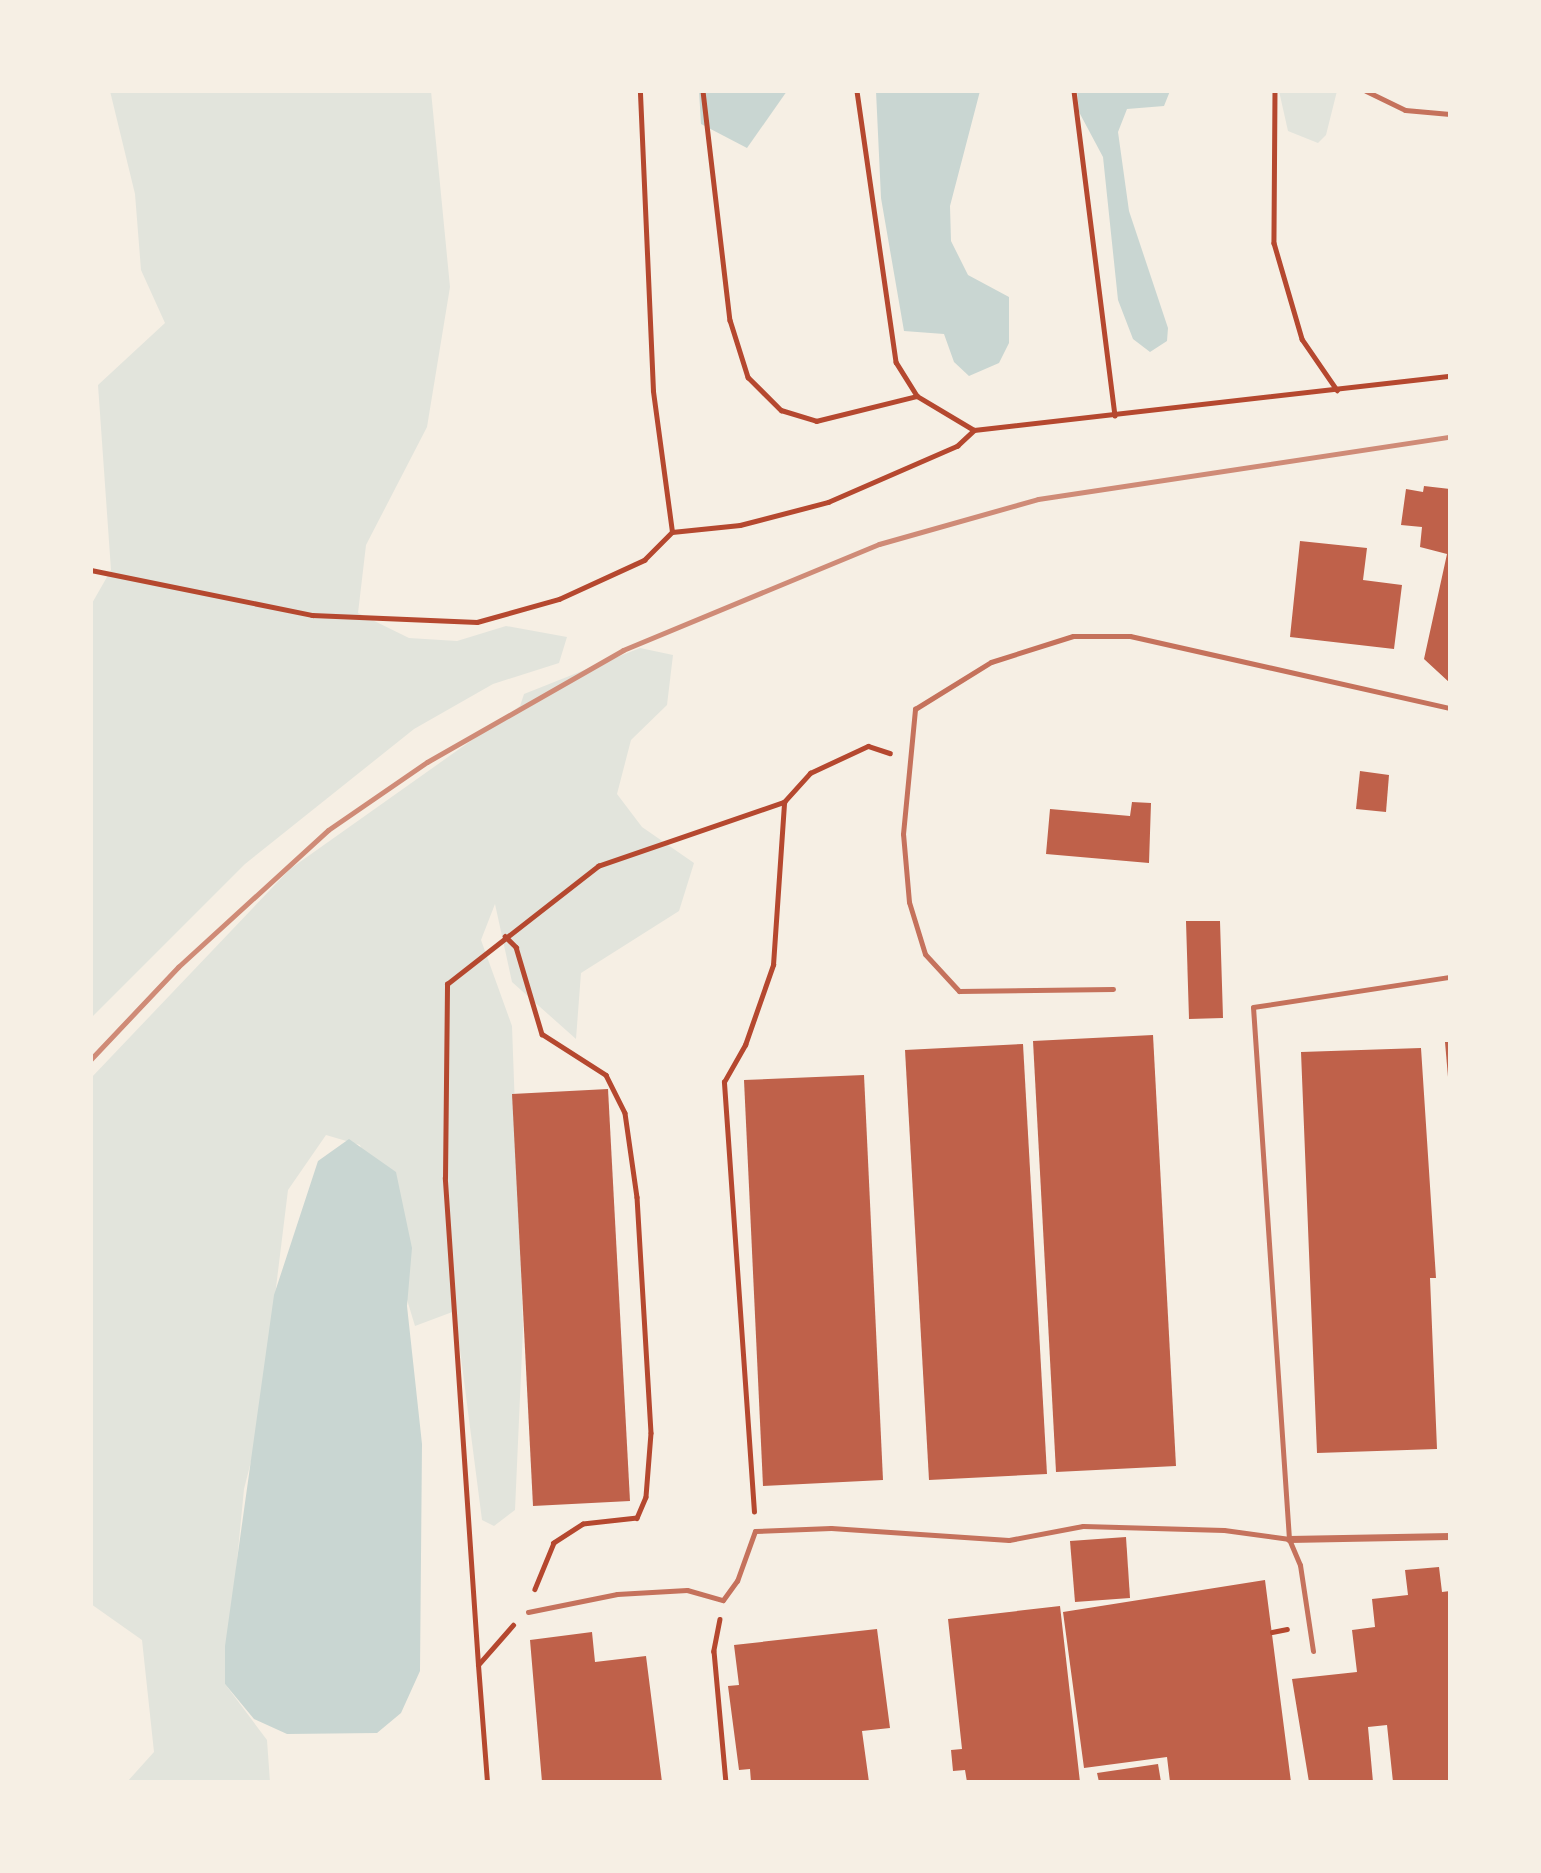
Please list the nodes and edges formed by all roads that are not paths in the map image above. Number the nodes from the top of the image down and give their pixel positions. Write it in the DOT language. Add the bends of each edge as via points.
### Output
graph roads {
  1 [pos="1366,91"];
  2 [pos="1450,114"];
  3 [pos="1450,708"];
  4 [pos="1450,977"];
  5 [pos="1113,989"];
  6 [pos="1450,1536"];
  7 [pos="1289,1539"];
  8 [pos="528,1612"];
  9 [pos="1313,1651"];
  1 -- 2 [label="lane" via="1405,110"];
  3 -- 5 [label="lane" via="1130,636 1073,636 991,662 915,709 902,834 909,902 925,954 959,991"];
  4 -- 7 [label="lane" via="1253,1007"];
  6 -- 7 [label="street"];
  7 -- 8 [label="lane" via="1224,1530 1083,1526 1009,1539 831,1528 755,1531 737,1581 723,1600 687,1590"];
  7 -- 9 [label="lane" via="1300,1565"];
}
